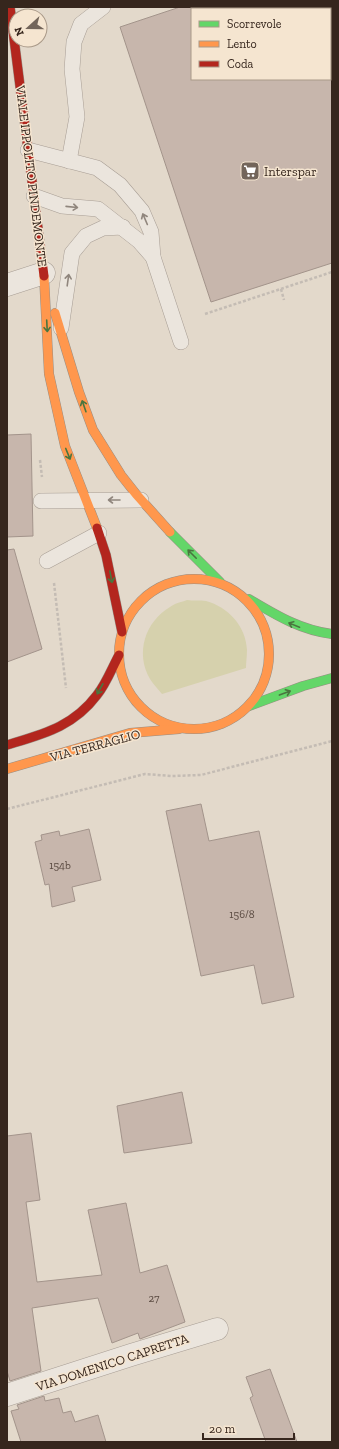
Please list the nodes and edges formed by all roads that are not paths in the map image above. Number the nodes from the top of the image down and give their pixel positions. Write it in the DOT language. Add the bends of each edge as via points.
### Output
graph roads {
  1 [pos="10,7"];
  2 [pos="103,7"];
  3 [pos="28,150"];
  4 [pos="69,161"];
  5 [pos="34,196"];
  6 [pos="123,227"];
  7 [pos="153,256"];
  8 [pos="44,274"];
  9 [pos="7,285"];
  10 [pos="61,333"];
  11 [pos="181,342"];
  12 [pos="141,500"];
  13 [pos="43,501"];
  14 [pos="87,501"];
  15 [pos="99,533"];
  16 [pos="49,560"];
  17 [pos="220,582"];
  18 [pos="241,594"];
  19 [pos="122,632"];
  20 [pos="332,634"];
  21 [pos="119,655"];
  22 [pos="332,678"];
  23 [pos="249,706"];
  24 [pos="184,729"];
  25 [pos="7,745"];
  26 [pos="7,769"];
  27 [pos="217,1329"];
  28 [pos="7,1395"];
  1 -- 3 [label="street, VIALE IPPOLITO PINDEMONTE"];
  2 -- 4 [label="lane" via="81,24 74,42 72,69 77,117"];
  3 -- 4 [label="lane"];
  3 -- 5 [label="street, VIALE IPPOLITO PINDEMONTE"];
  7 -- 4 [label="lane, one-way" via="151,232 142,211 120,185 97,168"];
  5 -- 6 [label="lane, one-way" via="62,206 98,209"];
  5 -- 8 [label="street, VIALE IPPOLITO PINDEMONTE"];
  6 -- 7 [label="lane"];
  10 -- 6 [label="lane, one-way" via="72,253 86,236 103,228"];
  7 -- 11 [label="lane"];
  8 -- 9 [label="street"];
  8 -- 10 [label="street, VIALE IPPOLITO PINDEMONTE"];
  8 -- 14 [label="street, VIALE IPPOLITO PINDEMONTE, one-way" via="50,374 65,446"];
  12 -- 10 [label="street, VIALE IPPOLITO PINDEMONTE, one-way" via="118,472 94,433"];
  12 -- 14 [label="lane, one-way"];
  17 -- 12 [label="street, VIALE IPPOLITO PINDEMONTE, one-way"];
  13 -- 14 [label="lane"];
  14 -- 15 [label="street, VIALE IPPOLITO PINDEMONTE"];
  15 -- 16 [label="lane"];
  15 -- 19 [label="street, VIALE IPPOLITO PINDEMONTE, one-way"];
  17 -- 18 [label="street"];
  17 -- 19 [label="street" via="195,578 171,581 148,593 132,610"];
  20 -- 18 [label="street, one-way" via="316,633 291,624"];
  18 -- 23 [label="street" via="258,613 268,636 270,661 263,685"];
  19 -- 21 [label="street"];
  21 -- 24 [label="street" via="122,676 132,696 146,712 164,723"];
  21 -- 25 [label="street, VIA TERRAGLIO, one-way" via="97,695 77,717 44,734"];
  23 -- 22 [label="street, one-way"];
  23 -- 24 [label="street, VIA TERRAGLIO" via="219,725 202,729"];
  24 -- 26 [label="street, VIA TERRAGLIO" via="130,733"];
  27 -- 28 [label="street, VIA DOMENICO CAPRETTA"];
}
